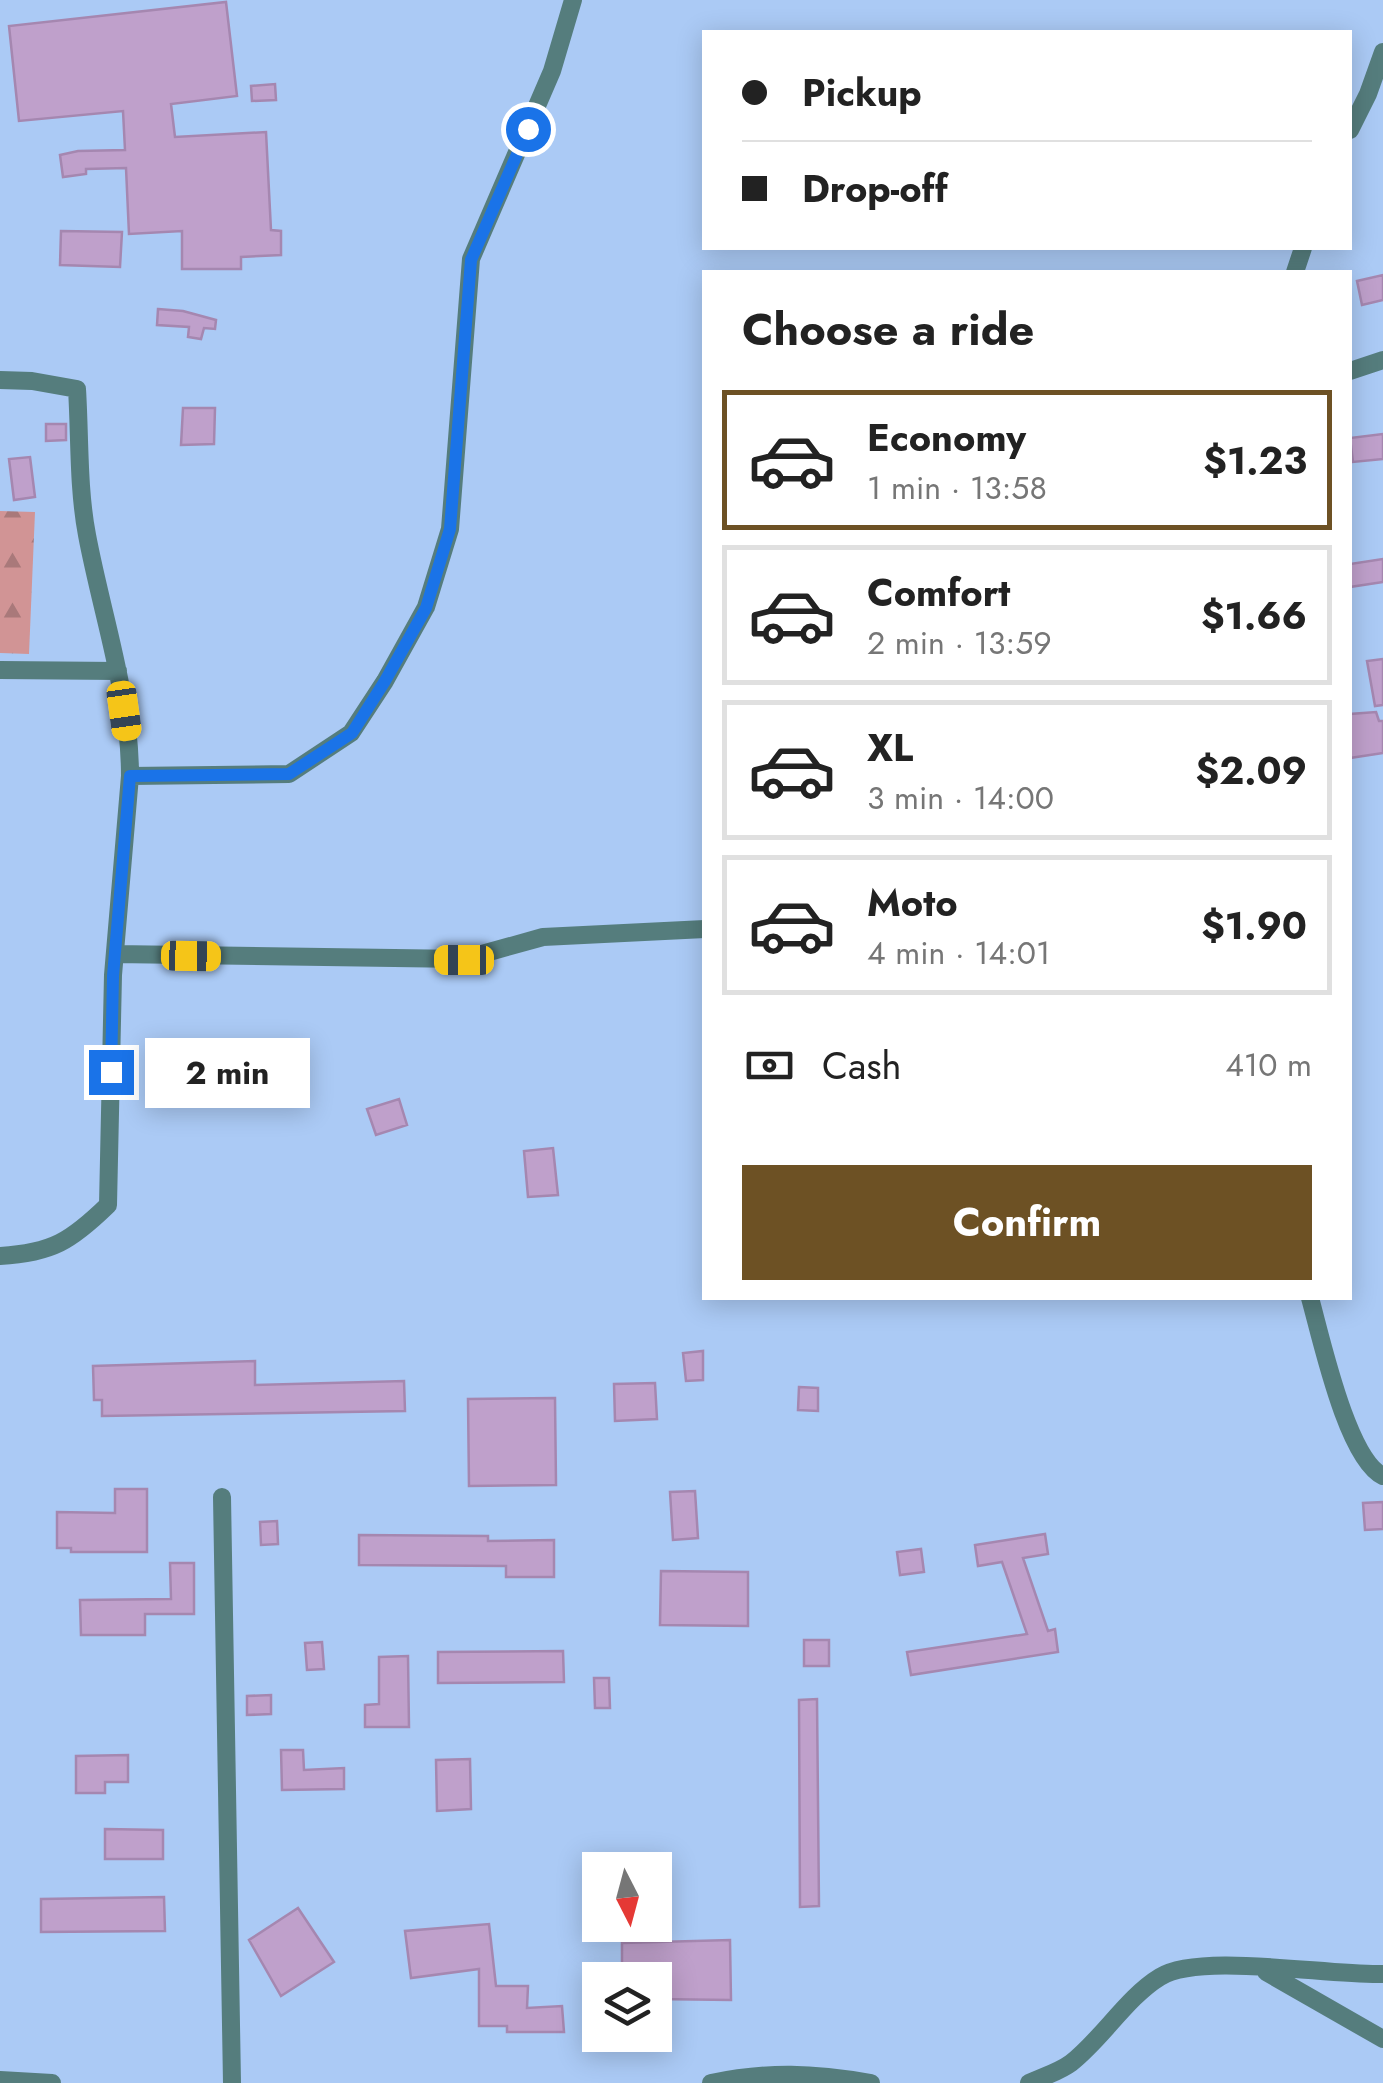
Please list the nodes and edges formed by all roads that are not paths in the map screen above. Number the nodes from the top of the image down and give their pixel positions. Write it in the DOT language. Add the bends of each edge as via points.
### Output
graph roads {
  1 [pos="573,0"];
  2 [pos="1383,52"];
  3 [pos="1352,126"];
  4 [pos="1383,360"];
  5 [pos="1352,370"];
  6 [pos="0,380"];
  7 [pos="0,670"];
  8 [pos="118,671"];
  9 [pos="130,776"];
  10 [pos="702,930"];
  11 [pos="115,954"];
  12 [pos="0,1256"];
  13 [pos="1311,1300"];
  14 [pos="1383,1476"];
  15 [pos="222,1498"];
  16 [pos="1256,1967"];
  17 [pos="1383,1974"];
  18 [pos="1383,2039"];
  19 [pos="0,2080"];
  20 [pos="52,2083"];
  21 [pos="232,2083"];
  22 [pos="711,2083"];
  23 [pos="872,2083"];
  24 [pos="1029,2083"];
  1 -- 9 [label="street" via="552,71 471,260 450,529 426,608 385,681 352,733 289,774"];
  2 -- 3 [label="street"];
  4 -- 5 [label="street"];
  6 -- 8 [label="street" via="77,390 86,531"];
  7 -- 8 [label="street"];
  8 -- 9 [label="street"];
  9 -- 11 [label="street"];
  10 -- 11 [label="street" via="543,937 464,960"];
  11 -- 12 [label="street" via="108,1205 56,1246"];
  13 -- 14 [label="street" via="1342,1411 1371,1469"];
  15 -- 21 [label="street"];
  16 -- 17 [label="street"];
  16 -- 18 [label="street"];
  16 -- 24 [label="street" via="1184,1966 1158,1978 1069,2066"];
  19 -- 20 [label="street"];
  22 -- 23 [label="street" via="812,2073"];
}
